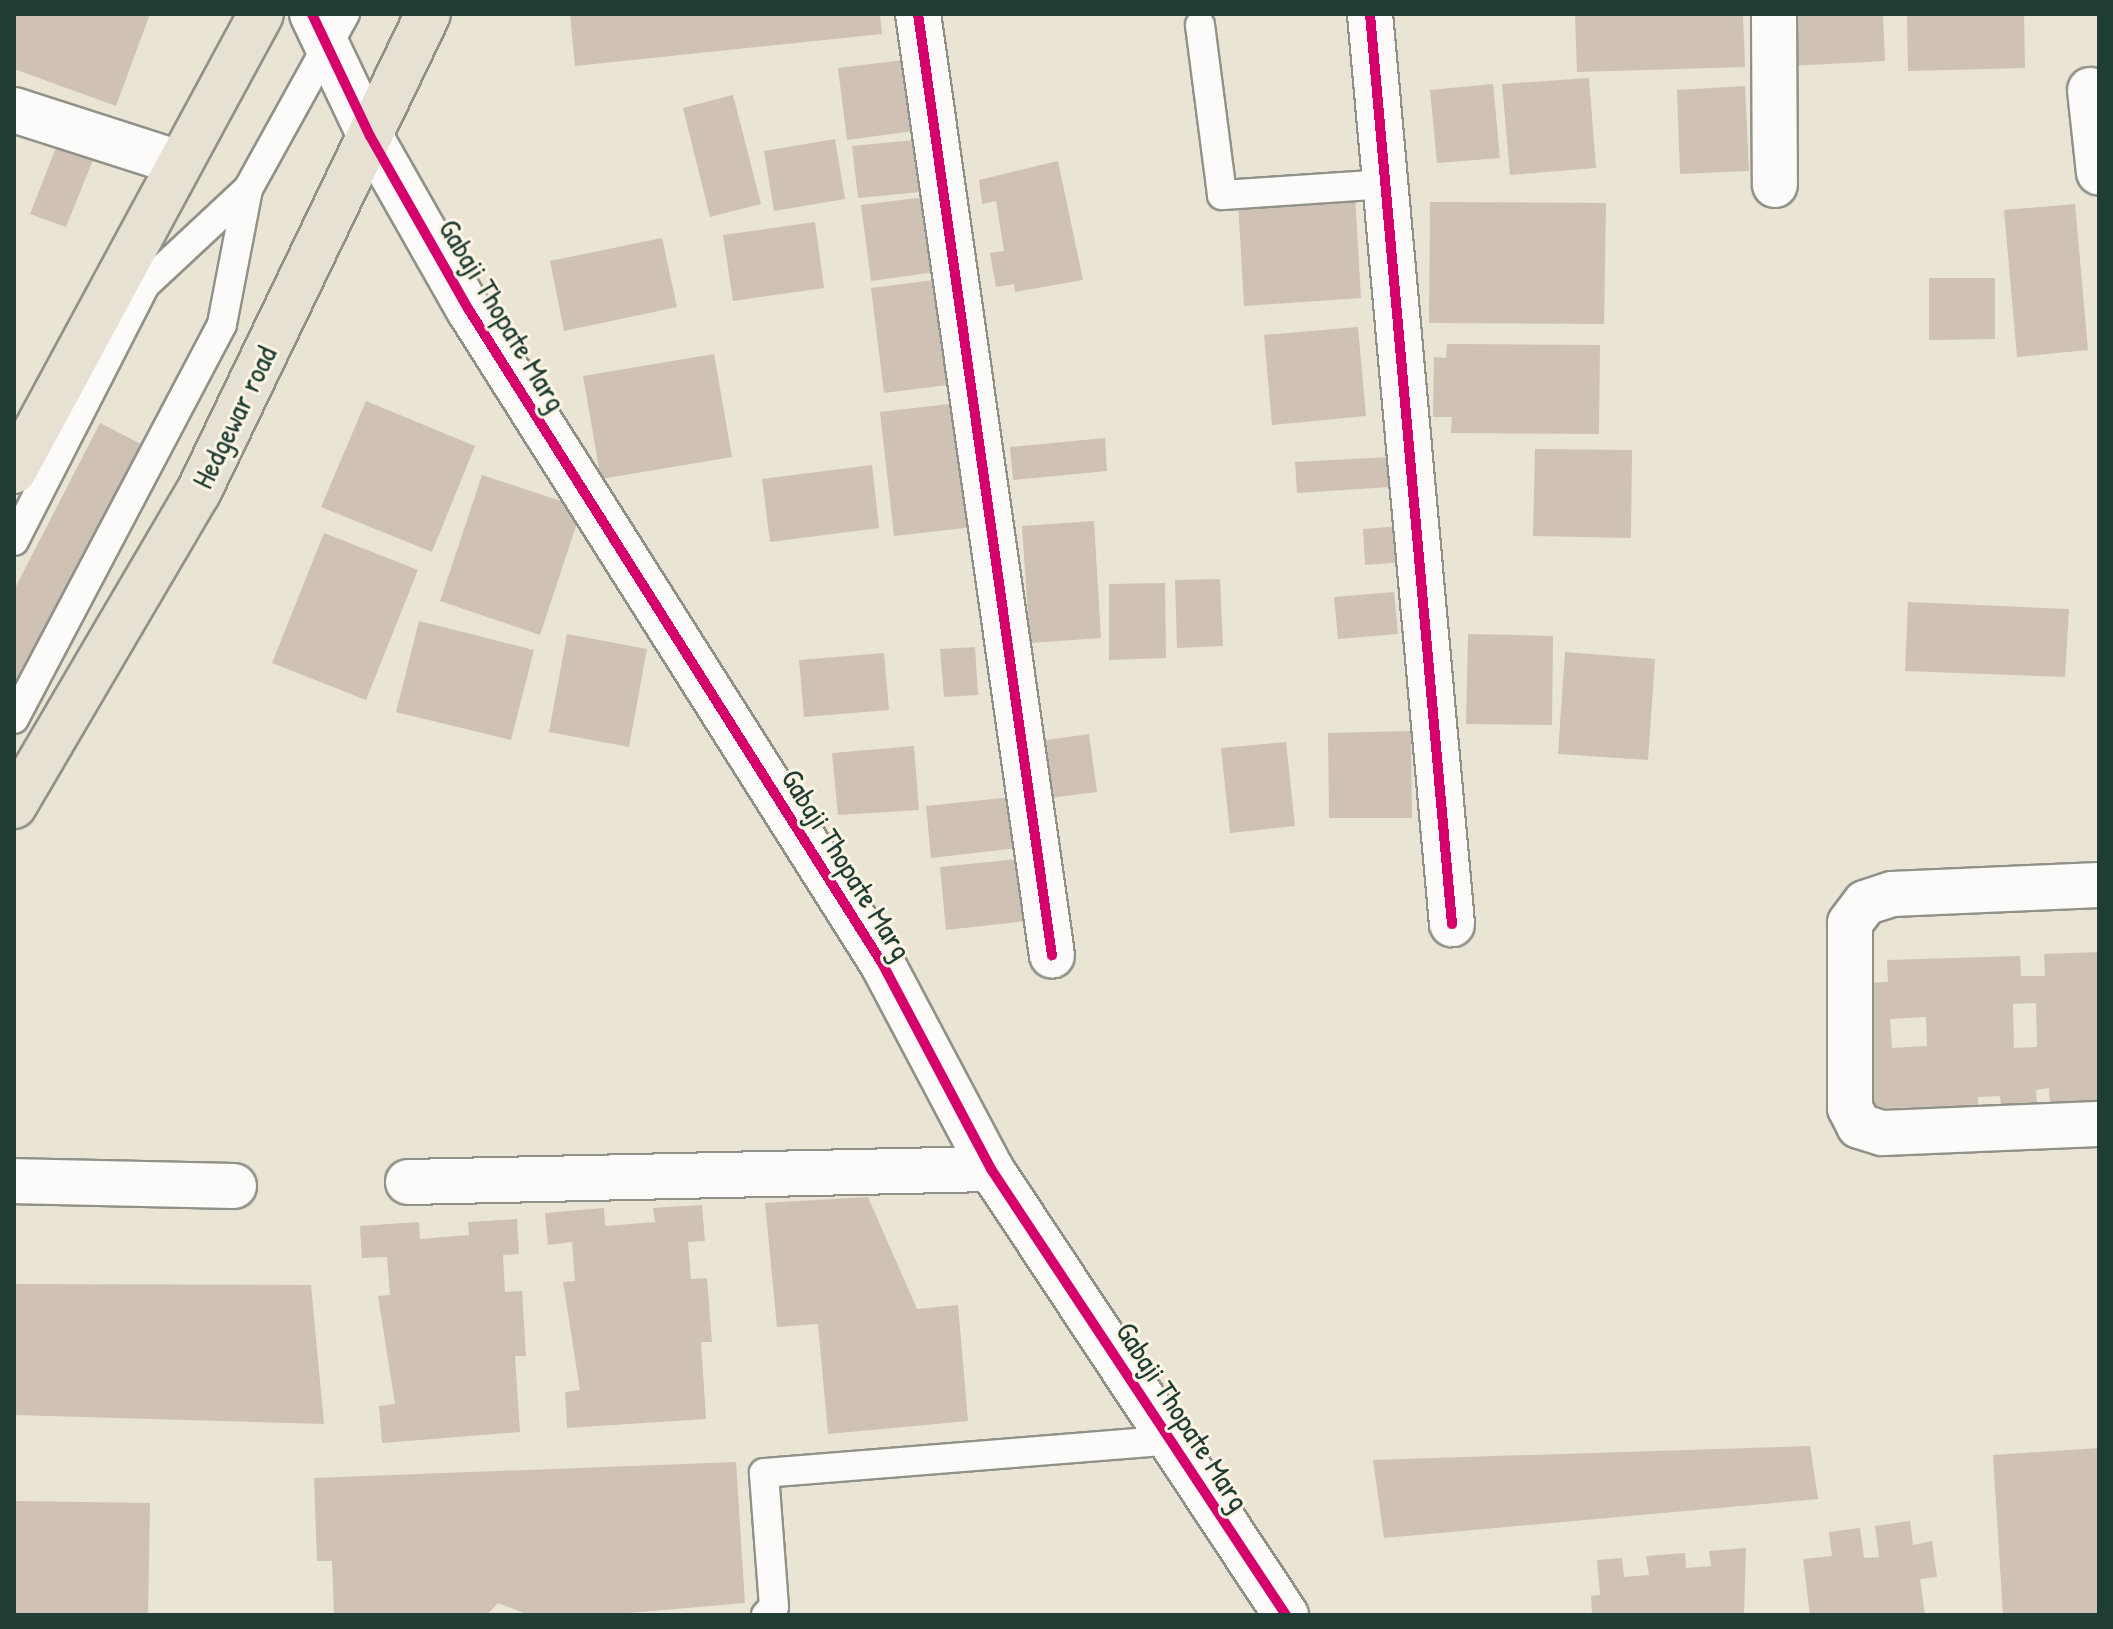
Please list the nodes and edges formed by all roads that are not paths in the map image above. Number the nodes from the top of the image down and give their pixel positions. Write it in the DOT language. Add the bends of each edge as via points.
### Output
graph roads {
  1 [pos="261,14"];
  2 [pos="428,14"];
  3 [pos="918,14"];
  4 [pos="1370,14"];
  5 [pos="1774,14"];
  6 [pos="328,25"];
  7 [pos="1200,25"];
  8 [pos="2090,90"];
  9 [pos="14,110"];
  10 [pos="370,136"];
  11 [pos="179,163"];
  12 [pos="2099,173"];
  13 [pos="1388,184"];
  14 [pos="1775,185"];
  15 [pos="248,189"];
  16 [pos="14,471"];
  17 [pos="14,541"];
  18 [pos="14,719"];
  19 [pos="14,806"];
  20 [pos="2099,885"];
  21 [pos="1452,924"];
  22 [pos="1052,956"];
  23 [pos="2099,1124"];
  24 [pos="991,1169"];
  25 [pos="14,1181"];
  26 [pos="408,1182"];
  27 [pos="234,1186"];
  28 [pos="1170,1440"];
  29 [pos="766,1615"];
  30 [pos="1286,1615"];
  1 -- 11 [label="main road"];
  2 -- 10 [label="main road, Hedgewar road"];
  3 -- 22 [label="street"];
  4 -- 13 [label="street"];
  5 -- 14 [label="street"];
  6 -- 10 [label="street, Gabaji Thopate Marg"];
  6 -- 15 [label="lane"];
  7 -- 13 [label="lane" via="1222,195"];
  8 -- 12 [label="street"];
  9 -- 11 [label="street"];
  10 -- 19 [label="main road, Hedgewar road" via="198,493"];
  10 -- 24 [label="street, Gabaji Thopate Marg" via="469,310 882,963"];
  11 -- 16 [label="main road"];
  13 -- 21 [label="street"];
  15 -- 17 [label="lane" via="145,285"];
  15 -- 18 [label="lane" via="222,324"];
  20 -- 23 [label="street" via="1892,894 1865,903 1850,923 1850,1108 1859,1126 1882,1133"];
  24 -- 26 [label="street"];
  24 -- 28 [label="street, Gabaji Thopate Marg"];
  25 -- 27 [label="street"];
  28 -- 29 [label="lane" via="764,1473 774,1607"];
  28 -- 30 [label="street, Gabaji Thopate Marg"];
}
